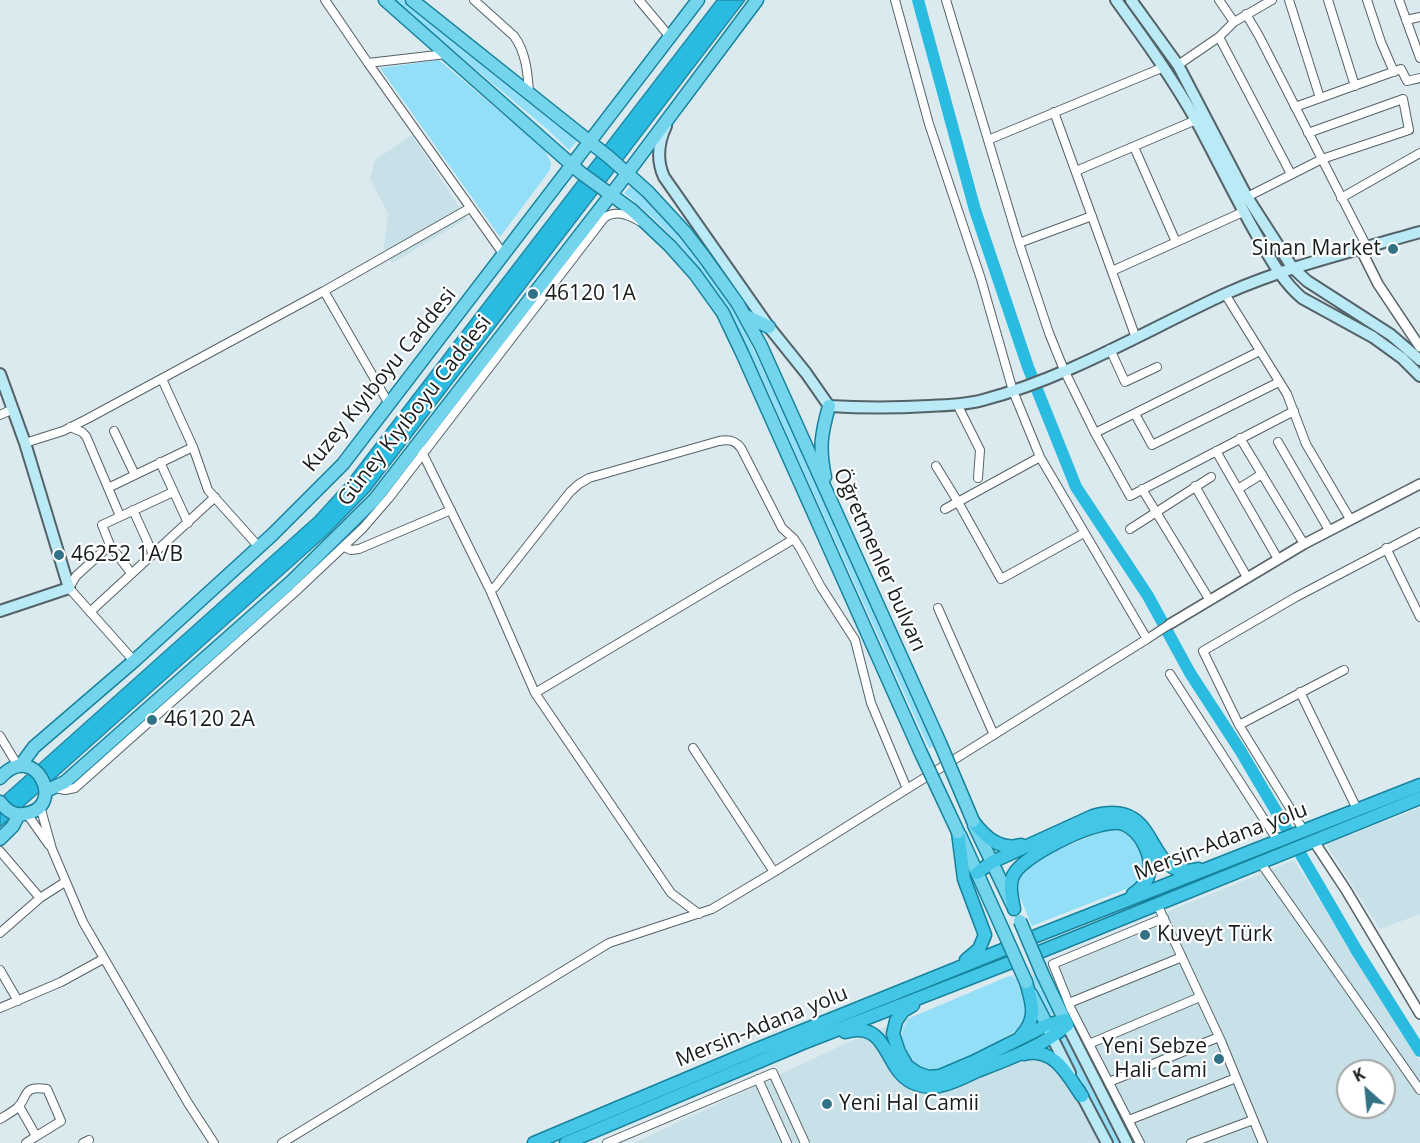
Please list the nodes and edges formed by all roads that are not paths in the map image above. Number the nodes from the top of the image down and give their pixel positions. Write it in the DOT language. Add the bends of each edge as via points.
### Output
graph roads {
  1 [pos="325,0"];
  2 [pos="385,0"];
  3 [pos="412,0"];
  4 [pos="474,0"];
  5 [pos="639,0"];
  6 [pos="698,0"];
  7 [pos="757,0"];
  8 [pos="895,0"];
  9 [pos="946,0"];
  10 [pos="1116,0"];
  11 [pos="1131,0"];
  12 [pos="1219,0"];
  13 [pos="1270,0"];
  14 [pos="1289,0"];
  15 [pos="1328,0"];
  16 [pos="1367,0"];
  17 [pos="1399,0"];
  18 [pos="1246,14"];
  19 [pos="1420,17"];
  20 [pos="1406,20"];
  21 [pos="1234,22"];
  22 [pos="670,37"];
  23 [pos="1219,37"];
  24 [pos="1419,53"];
  25 [pos="446,54"];
  26 [pos="368,63"];
  27 [pos="1178,65"];
  28 [pos="1164,67"];
  29 [pos="1394,72"];
  30 [pos="1420,78"];
  31 [pos="1355,86"];
  32 [pos="529,94"];
  33 [pos="1320,98"];
  34 [pos="677,105"];
  35 [pos="1295,108"];
  36 [pos="1054,112"];
  37 [pos="1196,120"];
  38 [pos="1308,133"];
  39 [pos="988,140"];
  40 [pos="594,146"];
  41 [pos="1134,147"];
  42 [pos="1420,153"];
  43 [pos="1322,159"];
  44 [pos="577,169"];
  45 [pos="624,170"];
  46 [pos="1076,171"];
  47 [pos="1291,174"];
  48 [pos="607,192"];
  49 [pos="1247,196"];
  50 [pos="1341,198"];
  51 [pos="470,208"];
  52 [pos="1243,212"];
  53 [pos="1092,216"];
  54 [pos="651,227"];
  55 [pos="1420,232"];
  56 [pos="1176,242"];
  57 [pos="1019,243"];
  58 [pos="1363,248"];
  59 [pos="504,255"];
  60 [pos="1292,267"];
  61 [pos="1112,271"];
  62 [pos="1279,272"];
  63 [pos="324,291"];
  64 [pos="1225,294"];
  65 [pos="744,315"];
  66 [pos="770,327"];
  67 [pos="1136,338"];
  68 [pos="1418,341"];
  69 [pos="1110,350"];
  70 [pos="1260,351"];
  71 [pos="1420,360"];
  72 [pos="1157,367"];
  73 [pos="1061,371"];
  74 [pos="0,374"];
  75 [pos="1420,376"];
  76 [pos="162,379"];
  77 [pos="1280,382"];
  78 [pos="1017,389"];
  79 [pos="389,404"];
  80 [pos="957,404"];
  81 [pos="829,406"];
  82 [pos="13,409"];
  83 [pos="1294,411"];
  84 [pos="1135,414"];
  85 [pos="0,415"];
  86 [pos="70,428"];
  87 [pos="114,431"];
  88 [pos="1095,434"];
  89 [pos="1240,438"];
  90 [pos="1278,442"];
  91 [pos="25,443"];
  92 [pos="193,447"];
  93 [pos="420,449"];
  94 [pos="1216,451"];
  95 [pos="1040,457"];
  96 [pos="160,462"];
  97 [pos="936,466"];
  98 [pos="1262,474"];
  99 [pos="135,475"];
  100 [pos="1211,477"];
  101 [pos="978,478"];
  102 [pos="1420,484"];
  103 [pos="1195,486"];
  104 [pos="108,488"];
  105 [pos="1142,489"];
  106 [pos="1238,489"];
  107 [pos="173,492"];
  108 [pos="215,496"];
  109 [pos="828,496"];
  110 [pos="958,502"];
  111 [pos="945,509"];
  112 [pos="134,510"];
  113 [pos="451,510"];
  114 [pos="1156,512"];
  115 [pos="120,516"];
  116 [pos="1350,519"];
  117 [pos="188,523"];
  118 [pos="1130,529"];
  119 [pos="1329,530"];
  120 [pos="1420,532"];
  121 [pos="1084,533"];
  122 [pos="794,539"];
  123 [pos="1304,544"];
  124 [pos="110,545"];
  125 [pos="259,547"];
  126 [pos="344,547"];
  127 [pos="1386,548"];
  128 [pos="153,554"];
  129 [pos="1278,559"];
  130 [pos="131,573"];
  131 [pos="1247,577"];
  132 [pos="69,588"];
  133 [pos="490,590"];
  134 [pos="1209,599"];
  135 [pos="1417,603"];
  136 [pos="938,608"];
  137 [pos="0,611"];
  138 [pos="90,612"];
  139 [pos="1420,617"];
  140 [pos="1170,624"];
  141 [pos="868,634"];
  142 [pos="1147,639"];
  143 [pos="855,640"];
  144 [pos="134,661"];
  145 [pos="1344,670"];
  146 [pos="1170,674"];
  147 [pos="1300,692"];
  148 [pos="535,693"];
  149 [pos="1239,725"];
  150 [pos="994,735"];
  151 [pos="0,736"];
  152 [pos="693,748"];
  153 [pos="19,766"];
  154 [pos="0,778"];
  155 [pos="1420,785"];
  156 [pos="51,789"];
  157 [pos="907,789"];
  158 [pos="1420,798"];
  159 [pos="0,802"];
  160 [pos="40,806"];
  161 [pos="1357,809"];
  162 [pos="23,814"];
  163 [pos="973,821"];
  164 [pos="1304,831"];
  165 [pos="958,832"];
  166 [pos="0,839"];
  167 [pos="1040,840"];
  168 [pos="1313,840"];
  169 [pos="1274,843"];
  170 [pos="52,849"];
  171 [pos="0,851"];
  172 [pos="992,862"];
  173 [pos="1260,862"];
  174 [pos="774,872"];
  175 [pos="977,873"];
  176 [pos="65,882"];
  177 [pos="39,898"];
  178 [pos="1157,904"];
  179 [pos="1014,909"];
  180 [pos="699,914"];
  181 [pos="1164,918"];
  182 [pos="0,933"];
  183 [pos="1005,949"];
  184 [pos="1042,951"];
  185 [pos="1182,957"];
  186 [pos="103,959"];
  187 [pos="1009,963"];
  188 [pos="0,970"];
  189 [pos="971,978"];
  190 [pos="931,979"];
  191 [pos="1026,982"];
  192 [pos="1200,997"];
  193 [pos="18,1001"];
  194 [pos="1069,1003"];
  195 [pos="0,1008"];
  196 [pos="1420,1014"];
  197 [pos="1066,1023"];
  198 [pos="1047,1025"];
  199 [pos="1219,1037"];
  200 [pos="1052,1038"];
  201 [pos="1016,1042"];
  202 [pos="803,1043"];
  203 [pos="1089,1044"];
  204 [pos="1006,1060"];
  205 [pos="1236,1078"];
  206 [pos="758,1079"];
  207 [pos="1108,1082"];
  208 [pos="1420,1090"];
  209 [pos="1082,1096"];
  210 [pos="19,1106"];
  211 [pos="0,1119"];
  212 [pos="1128,1120"];
  213 [pos="1253,1120"];
  214 [pos="35,1137"];
  215 [pos="784,1142"];
  216 [pos="26,1143"];
  217 [pos="214,1143"];
  218 [pos="282,1143"];
  219 [pos="534,1143"];
  220 [pos="566,1143"];
  221 [pos="607,1143"];
  222 [pos="805,1143"];
  223 [pos="1107,1143"];
  224 [pos="1127,1143"];
  225 [pos="1140,1143"];
  226 [pos="1191,1143"];
  227 [pos="1263,1143"];
  1 -- 26 [label="street"];
  2 -- 25 [label="main road"];
  3 -- 32 [label="main road"];
  4 -- 32 [label="street" via="519,43"];
  5 -- 22 [label="street"];
  6 -- 22 [label="main road, Kuzey Kıyıboyu Caddesi"];
  7 -- 34 [label="main road, Güney Kıyıboyu Caddesi"];
  8 -- 78 [label="street" via="929,124"];
  9 -- 39 [label="street"];
  10 -- 28 [label="main road"];
  11 -- 27 [label="main road"];
  12 -- 21 [label="street"];
  13 -- 18 [label="street"];
  14 -- 33 [label="street"];
  15 -- 31 [label="street"];
  16 -- 29 [label="street"];
  17 -- 20 [label="street"];
  18 -- 21 [label="street"];
  18 -- 35 [label="street"];
  19 -- 20 [label="street"];
  20 -- 24 [label="street"];
  21 -- 23 [label="street"];
  22 -- 40 [label="main road, Kuzey Kıyıboyu Caddesi"];
  23 -- 27 [label="street"];
  23 -- 47 [label="street"];
  25 -- 26 [label="street"];
  25 -- 44 [label="main road"];
  26 -- 51 [label="street"];
  27 -- 49 [label="main road"];
  28 -- 36 [label="street"];
  28 -- 37 [label="main road"];
  29 -- 30 [label="street" via="1401,69 1407,81"];
  29 -- 31 [label="street"];
  31 -- 33 [label="street"];
  32 -- 40 [label="main road"];
  33 -- 35 [label="street"];
  34 -- 45 [label="main road, Güney Kıyıboyu Caddesi"];
  34 -- 66 [label="main road" via="661,136 660,168"];
  35 -- 38 [label="street"];
  36 -- 39 [label="street"];
  36 -- 46 [label="street"];
  37 -- 41 [label="street"];
  37 -- 52 [label="main road"];
  38 -- 43 [label="street"];
  38 -- 43 [label="street" via="1403,99 1409,130"];
  39 -- 57 [label="street"];
  40 -- 44 [label="main road, Kuzey Kıyıboyu Caddesi"];
  40 -- 45 [label="main road, Öğretmenler bulvarı"];
  41 -- 46 [label="street"];
  41 -- 56 [label="street"];
  42 -- 50 [label="street"];
  43 -- 47 [label="street"];
  43 -- 50 [label="street"];
  44 -- 48 [label="main road, Öğretmenler bulvarı"];
  44 -- 59 [label="main road, Kuzey Kıyıboyu Caddesi"];
  45 -- 48 [label="main road, Güney Kıyıboyu Caddesi"];
  45 -- 65 [label="main road, Öğretmenler bulvarı" via="685,232"];
  46 -- 53 [label="street"];
  47 -- 49 [label="street"];
  48 -- 54 [label="main road, Öğretmenler bulvarı"];
  48 -- 93 [label="main road, Güney Kıyıboyu Caddesi"];
  49 -- 60 [label="main road"];
  50 -- 58 [label="street"];
  51 -- 59 [label="street"];
  51 -- 63 [label="street"];
  52 -- 56 [label="street"];
  52 -- 62 [label="main road"];
  53 -- 57 [label="street"];
  53 -- 61 [label="street"];
  54 -- 93 [label="street" via="616,213 604,218"];
  54 -- 141 [label="main road, Öğretmenler bulvarı" via="695,274 723,314"];
  55 -- 58 [label="main road"];
  56 -- 61 [label="street"];
  57 -- 73 [label="street"];
  58 -- 60 [label="main road"];
  58 -- 68 [label="street" via="1378,284"];
  59 -- 79 [label="main road, Kuzey Kıyıboyu Caddesi"];
  60 -- 62 [label="main road"];
  60 -- 71 [label="main road" via="1307,281 1391,335"];
  61 -- 67 [label="street"];
  62 -- 64 [label="main road"];
  62 -- 75 [label="main road" via="1302,298 1373,337"];
  63 -- 76 [label="street"];
  63 -- 79 [label="street"];
  64 -- 67 [label="main road"];
  64 -- 70 [label="street"];
  65 -- 66 [label="main road"];
  65 -- 109 [label="main road, Öğretmenler bulvarı"];
  66 -- 81 [label="main road"];
  67 -- 69 [label="main road"];
  69 -- 72 [label="street" via="1125,382"];
  69 -- 73 [label="main road"];
  70 -- 77 [label="street"];
  70 -- 84 [label="street"];
  73 -- 78 [label="main road"];
  73 -- 88 [label="street"];
  74 -- 82 [label="main road"];
  76 -- 86 [label="street"];
  76 -- 92 [label="street"];
  77 -- 83 [label="street"];
  77 -- 84 [label="street" via="1152,445"];
  78 -- 80 [label="main road"];
  78 -- 95 [label="street"];
  79 -- 125 [label="main road, Kuzey Kıyıboyu Caddesi" via="343,464"];
  80 -- 81 [label="main road"];
  80 -- 101 [label="street" via="980,450"];
  81 -- 109 [label="main road" via="821,435"];
  82 -- 85 [label="street"];
  82 -- 91 [label="main road"];
  83 -- 89 [label="street"];
  83 -- 116 [label="street" via="1306,444"];
  84 -- 88 [label="street"];
  86 -- 91 [label="street"];
  86 -- 104 [label="street" via="86,436"];
  87 -- 99 [label="street"];
  88 -- 105 [label="street" via="1130,496"];
  89 -- 94 [label="street"];
  89 -- 98 [label="street"];
  90 -- 119 [label="street"];
  91 -- 132 [label="main road"];
  92 -- 96 [label="street"];
  92 -- 108 [label="street" via="208,490"];
  93 -- 113 [label="street"];
  93 -- 126 [label="street" via="389,498"];
  93 -- 156 [label="main road, Güney Kıyıboyu Caddesi" via="292,581 73,774"];
  94 -- 105 [label="street"];
  94 -- 106 [label="street"];
  95 -- 110 [label="street"];
  95 -- 121 [label="street"];
  96 -- 99 [label="street"];
  96 -- 107 [label="street"];
  97 -- 110 [label="street"];
  98 -- 106 [label="street"];
  98 -- 123 [label="street"];
  99 -- 104 [label="street"];
  100 -- 103 [label="street"];
  102 -- 116 [label="street"];
  103 -- 114 [label="street"];
  103 -- 131 [label="street"];
  104 -- 115 [label="street"];
  105 -- 114 [label="street"];
  106 -- 129 [label="street"];
  107 -- 112 [label="street"];
  107 -- 117 [label="street"];
  108 -- 117 [label="street"];
  108 -- 125 [label="street"];
  109 -- 163 [label="main road, Öğretmenler bulvarı, bridge"];
  110 -- 111 [label="street"];
  110 -- 121 [label="street" via="1001,579"];
  112 -- 115 [label="street"];
  112 -- 128 [label="street"];
  113 -- 126 [label="street" via="357,550"];
  113 -- 133 [label="street"];
  114 -- 118 [label="street"];
  114 -- 134 [label="street"];
  115 -- 124 [label="street" via="102,525"];
  116 -- 119 [label="street"];
  117 -- 128 [label="street"];
  119 -- 123 [label="street"];
  120 -- 127 [label="street"];
  121 -- 142 [label="street"];
  122 -- 133 [label="street" via="782,528 741,448 725,440 579,484"];
  122 -- 143 [label="street"];
  122 -- 148 [label="street"];
  123 -- 129 [label="street"];
  124 -- 130 [label="street"];
  124 -- 132 [label="street" via="76,576"];
  125 -- 144 [label="main road, Kuzey Kıyıboyu Caddesi"];
  126 -- 156 [label="street" via="75,788"];
  127 -- 135 [label="street"];
  127 -- 149 [label="street" via="1203,651"];
  128 -- 130 [label="street"];
  129 -- 131 [label="street"];
  130 -- 138 [label="street"];
  131 -- 134 [label="street"];
  132 -- 137 [label="main road"];
  132 -- 138 [label="street"];
  133 -- 148 [label="street"];
  134 -- 140 [label="street"];
  135 -- 139 [label="street"];
  136 -- 150 [label="street"];
  138 -- 144 [label="street"];
  140 -- 142 [label="street"];
  141 -- 143 [label="street"];
  141 -- 165 [label="main road, Öğretmenler bulvarı, bridge"];
  142 -- 150 [label="street"];
  143 -- 157 [label="street" via="871,704"];
  144 -- 153 [label="main road, Kuzey Kıyıboyu Caddesi" via="34,747"];
  145 -- 147 [label="street"];
  146 -- 169 [label="street"];
  147 -- 149 [label="street"];
  147 -- 161 [label="street"];
  148 -- 180 [label="street" via="671,893"];
  149 -- 164 [label="street"];
  150 -- 157 [label="street"];
  151 -- 153 [label="street"];
  152 -- 174 [label="street"];
  153 -- 154 [label="main road, Kuzey Kıyıboyu Caddesi" via="5,771"];
  153 -- 156 [label="main road" via="35,770"];
  155 -- 161 [label="highway, Mersin-Adana yolu"];
  156 -- 160 [label="main road"];
  157 -- 174 [label="street"];
  158 -- 168 [label="highway, Mersin-Adana yolu"];
  159 -- 162 [label="main road" via="11,812"];
  160 -- 162 [label="main road"];
  160 -- 170 [label="street"];
  161 -- 164 [label="highway, Mersin-Adana yolu"];
  162 -- 166 [label="main road"];
  162 -- 170 [label="street"];
  163 -- 167 [label="highway" via="999,845 1016,846"];
  163 -- 172 [label="main road, Öğretmenler bulvarı"];
  164 -- 169 [label="highway, Mersin-Adana yolu"];
  165 -- 175 [label="main road, Öğretmenler bulvarı"];
  165 -- 190 [label="highway" via="964,879 983,926 984,939 969,958"];
  167 -- 169 [label="highway" via="1108,812 1122,813 1143,826 1162,860 1180,870 1194,870"];
  167 -- 172 [label="highway"];
  168 -- 173 [label="highway, Mersin-Adana yolu"];
  168 -- 196 [label="street"];
  169 -- 179 [label="highway, Mersin-Adana yolu" via="1036,936 1131,896 1148,878 1151,866 1141,839 1134,830 1110,822 1024,862 1013,875"];
  170 -- 176 [label="street"];
  171 -- 177 [label="street"];
  172 -- 175 [label="highway"];
  172 -- 179 [label="main road, Öğretmenler bulvarı"];
  173 -- 178 [label="highway, Mersin-Adana yolu"];
  173 -- 208 [label="street"];
  174 -- 180 [label="street"];
  175 -- 191 [label="main road, Öğretmenler bulvarı, bridge"];
  176 -- 177 [label="street"];
  176 -- 186 [label="street"];
  177 -- 182 [label="street"];
  178 -- 181 [label="street"];
  178 -- 184 [label="highway, Mersin-Adana yolu"];
  179 -- 197 [label="main road, Öğretmenler bulvarı, bridge"];
  180 -- 218 [label="street" via="609,943"];
  181 -- 185 [label="street"];
  181 -- 194 [label="street" via="1053,964"];
  183 -- 190 [label="highway, Mersin-Adana yolu"];
  185 -- 192 [label="street"];
  185 -- 194 [label="street"];
  186 -- 193 [label="street"];
  186 -- 217 [label="street"];
  187 -- 189 [label="highway, Mersin-Adana yolu"];
  188 -- 193 [label="street"];
  189 -- 201 [label="highway" via="903,1011 893,1034 908,1066 928,1077 940,1076"];
  189 -- 202 [label="highway, Mersin-Adana yolu"];
  190 -- 219 [label="highway, Mersin-Adana yolu"];
  191 -- 198 [label="main road, Öğretmenler bulvarı"];
  191 -- 201 [label="highway" via="1034,1006 1033,1019"];
  192 -- 199 [label="street"];
  192 -- 203 [label="street"];
  193 -- 195 [label="street"];
  194 -- 203 [label="street"];
  197 -- 198 [label="highway"];
  197 -- 200 [label="highway"];
  197 -- 224 [label="main road"];
  198 -- 200 [label="main road"];
  198 -- 201 [label="highway"];
  199 -- 205 [label="street"];
  199 -- 207 [label="street"];
  200 -- 204 [label="highway"];
  200 -- 209 [label="main road"];
  202 -- 204 [label="highway" via="851,1030 875,1034 907,1079 929,1087 943,1086"];
  202 -- 220 [label="highway, Mersin-Adana yolu"];
  203 -- 207 [label="street"];
  204 -- 209 [label="highway" via="1030,1053 1055,1059"];
  205 -- 212 [label="street"];
  205 -- 213 [label="street"];
  206 -- 215 [label="street"];
  206 -- 221 [label="street"];
  206 -- 222 [label="street" via="773,1072"];
  207 -- 212 [label="street"];
  209 -- 223 [label="main road"];
  210 -- 211 [label="street"];
  210 -- 214 [label="street"];
  210 -- 214 [label="street" via="29,1090 47,1089 61,1121"];
  212 -- 225 [label="street"];
  213 -- 226 [label="street"];
  213 -- 227 [label="street"];
  214 -- 216 [label="street"];
}
